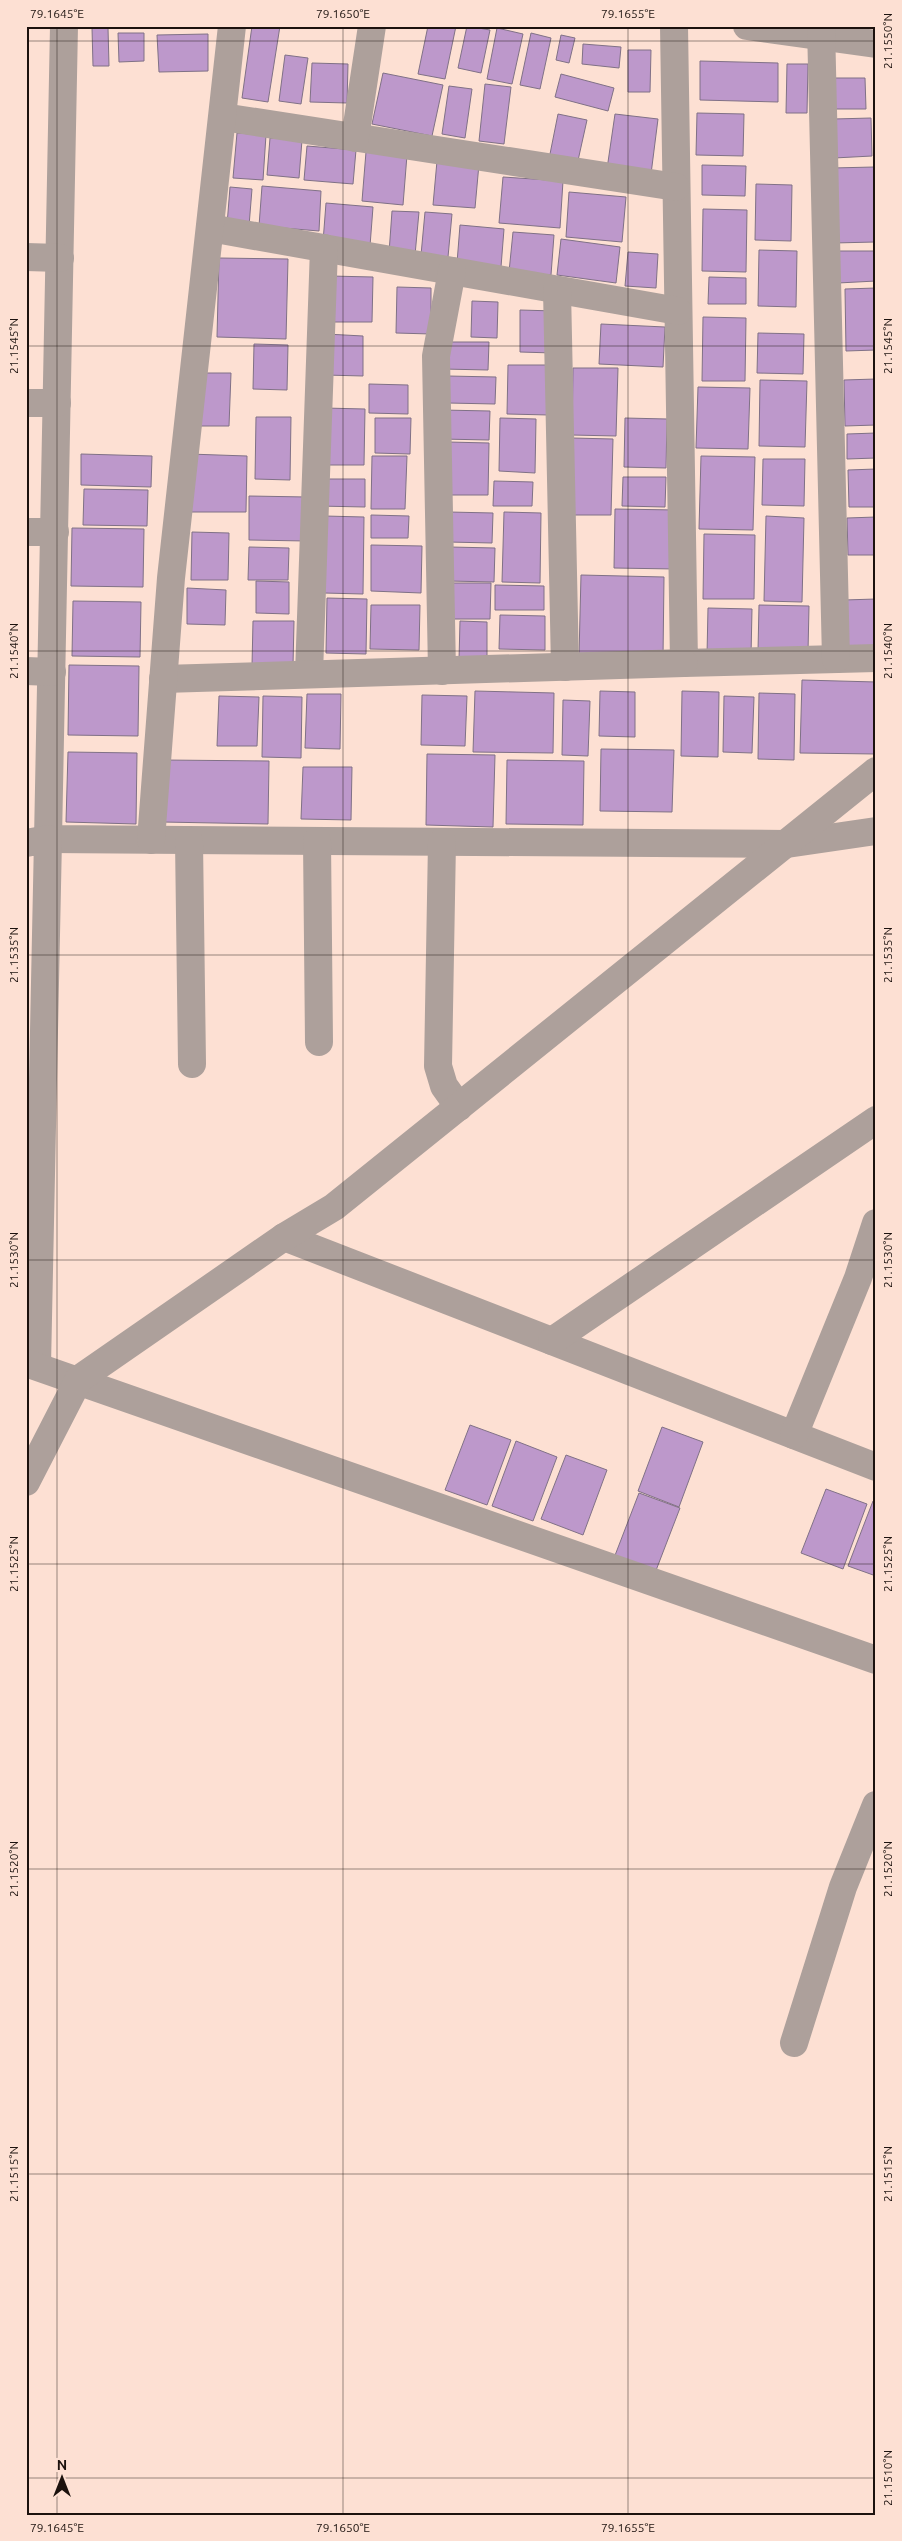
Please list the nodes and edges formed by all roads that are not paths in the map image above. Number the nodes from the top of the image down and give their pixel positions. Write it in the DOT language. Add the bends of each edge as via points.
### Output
graph roads {
  1 [pos="64,26"];
  2 [pos="232,26"];
  3 [pos="372,26"];
  4 [pos="674,26"];
  5 [pos="747,26"];
  6 [pos="821,31"];
  7 [pos="876,44"];
  8 [pos="223,117"];
  9 [pos="355,138"];
  10 [pos="676,187"];
  11 [pos="210,228"];
  12 [pos="324,248"];
  13 [pos="26,257"];
  14 [pos="60,258"];
  15 [pos="452,271"];
  16 [pos="558,290"];
  17 [pos="678,311"];
  18 [pos="26,403"];
  19 [pos="57,403"];
  20 [pos="26,532"];
  21 [pos="54,532"];
  22 [pos="876,658"];
  23 [pos="836,659"];
  24 [pos="684,663"];
  25 [pos="565,667"];
  26 [pos="442,671"];
  27 [pos="39,672"];
  28 [pos="310,674"];
  29 [pos="163,678"];
  30 [pos="876,771"];
  31 [pos="876,831"];
  32 [pos="151,840"];
  33 [pos="37,841"];
  34 [pos="189,841"];
  35 [pos="317,841"];
  36 [pos="442,842"];
  37 [pos="787,844"];
  38 [pos="319,1042"];
  39 [pos="192,1064"];
  40 [pos="459,1107"];
  41 [pos="876,1120"];
  42 [pos="876,1223"];
  43 [pos="284,1237"];
  44 [pos="867,1281"];
  45 [pos="552,1341"];
  46 [pos="32,1364"];
  47 [pos="78,1379"];
  48 [pos="794,1435"];
  49 [pos="876,1467"];
  50 [pos="26,1482"];
  51 [pos="876,1660"];
  52 [pos="876,1805"];
  53 [pos="794,2043"];
  1 -- 14 [label="street"];
  2 -- 8 [label="street"];
  3 -- 9 [label="street"];
  4 -- 10 [label="street"];
  5 -- 6 [label="street"];
  6 -- 7 [label="street"];
  6 -- 23 [label="street"];
  8 -- 9 [label="street"];
  8 -- 11 [label="street"];
  9 -- 10 [label="street"];
  10 -- 17 [label="street"];
  11 -- 12 [label="street"];
  11 -- 29 [label="street"];
  12 -- 15 [label="street"];
  12 -- 28 [label="street"];
  13 -- 14 [label="street"];
  14 -- 19 [label="street"];
  15 -- 16 [label="street"];
  15 -- 26 [label="street" via="436,356"];
  16 -- 17 [label="street"];
  16 -- 25 [label="street"];
  17 -- 24 [label="street"];
  18 -- 19 [label="street"];
  19 -- 21 [label="street"];
  20 -- 21 [label="street"];
  21 -- 27 [label="street"];
  22 -- 23 [label="street"];
  23 -- 24 [label="street"];
  24 -- 25 [label="street"];
  25 -- 26 [label="street"];
  26 -- 28 [label="street"];
  27 -- 33 [label="street"];
  28 -- 29 [label="street"];
  29 -- 32 [label="street"];
  30 -- 37 [label="street"];
  31 -- 37 [label="street"];
  32 -- 33 [label="street"];
  32 -- 34 [label="street"];
  33 -- 46 [label="street"];
  34 -- 35 [label="street"];
  34 -- 39 [label="street"];
  35 -- 36 [label="street"];
  35 -- 38 [label="street"];
  36 -- 37 [label="street"];
  36 -- 40 [label="street" via="438,1066 444,1086"];
  37 -- 40 [label="street"];
  40 -- 43 [label="street" via="334,1207"];
  41 -- 45 [label="street"];
  42 -- 44 [label="street"];
  43 -- 45 [label="street"];
  43 -- 47 [label="street"];
  44 -- 48 [label="street"];
  45 -- 48 [label="street"];
  46 -- 47 [label="street"];
  47 -- 50 [label="street"];
  47 -- 51 [label="street"];
  48 -- 49 [label="street"];
  52 -- 53 [label="street" via="843,1887"];
}
